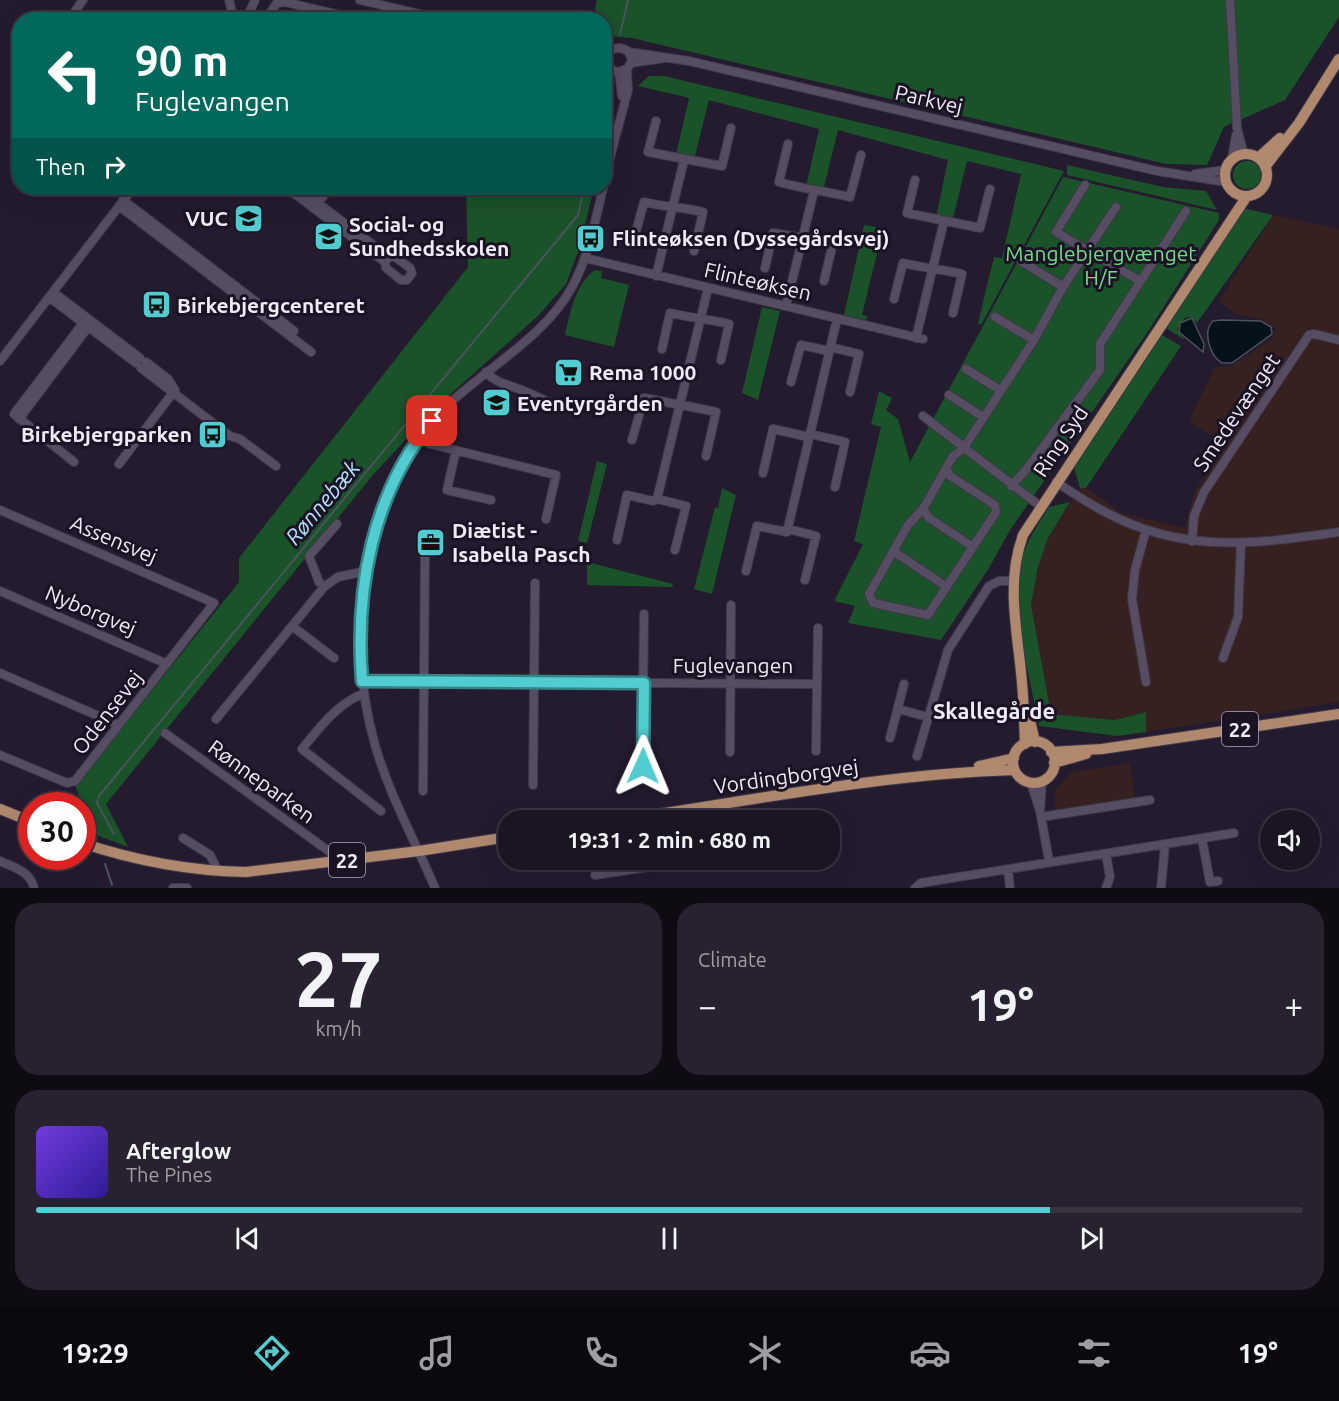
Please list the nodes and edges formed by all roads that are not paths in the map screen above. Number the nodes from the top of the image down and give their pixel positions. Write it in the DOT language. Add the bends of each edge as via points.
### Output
graph roads {
  1 [pos="360,0"];
  2 [pos="1230,0"];
  3 [pos="393,4"];
  4 [pos="271,12"];
  5 [pos="327,12"];
  6 [pos="419,12"];
  7 [pos="612,51"];
  8 [pos="628,52"];
  9 [pos="667,58"];
  10 [pos="1339,60"];
  11 [pos="626,68"];
  12 [pos="612,69"];
  13 [pos="1311,102"];
  14 [pos="656,121"];
  15 [pos="731,128"];
  16 [pos="1237,128"];
  17 [pos="788,144"];
  18 [pos="612,147"];
  19 [pos="1244,154"];
  20 [pos="861,155"];
  21 [pos="1258,158"];
  22 [pos="1232,159"];
  23 [pos="684,160"];
  24 [pos="1265,168"];
  25 [pos="1226,170"];
  26 [pos="1182,175"];
  27 [pos="915,180"];
  28 [pos="1226,182"];
  29 [pos="1086,185"];
  30 [pos="990,189"];
  31 [pos="814,191"];
  32 [pos="1234,192"];
  33 [pos="127,195"];
  34 [pos="299,195"];
  35 [pos="305,195"];
  36 [pos="318,195"];
  37 [pos="323,195"];
  38 [pos="601,195"];
  39 [pos="1247,196"];
  40 [pos="121,203"];
  41 [pos="314,204"];
  42 [pos="673,207"];
  43 [pos="1116,207"];
  44 [pos="1186,211"];
  45 [pos="944,221"];
  46 [pos="803,237"];
  47 [pos="634,239"];
  48 [pos="1216,244"];
  49 [pos="694,251"];
  50 [pos="1088,251"];
  51 [pos="585,258"];
  52 [pos="387,260"];
  53 [pos="1021,261"];
  54 [pos="765,268"];
  55 [pos="932,269"];
  56 [pos="656,276"];
  57 [pos="824,281"];
  58 [pos="1140,281"];
  59 [pos="1063,287"];
  60 [pos="708,288"];
  61 [pos="51,294"];
  62 [pos="894,299"];
  63 [pos="786,306"];
  64 [pos="953,313"];
  65 [pos="995,317"];
  66 [pos="700,319"];
  67 [pos="837,319"];
  68 [pos="88,322"];
  69 [pos="1034,340"];
  70 [pos="1339,340"];
  71 [pos="662,349"];
  72 [pos="830,349"];
  73 [pos="311,352"];
  74 [pos="721,360"];
  75 [pos="0,361"];
  76 [pos="966,369"];
  77 [pos="486,372"];
  78 [pos="791,382"];
  79 [pos="1000,390"];
  80 [pos="850,392"];
  81 [pos="176,393"];
  82 [pos="949,395"];
  83 [pos="680,405"];
  84 [pos="560,406"];
  85 [pos="923,416"];
  86 [pos="983,417"];
  87 [pos="809,436"];
  88 [pos="419,437"];
  89 [pos="632,440"];
  90 [pos="963,449"];
  91 [pos="456,450"];
  92 [pos="706,456"];
  93 [pos="74,462"];
  94 [pos="119,464"];
  95 [pos="276,466"];
  96 [pos="946,468"];
  97 [pos="763,473"];
  98 [pos="1056,482"];
  99 [pos="1011,486"];
  100 [pos="835,487"];
  101 [pos="657,499"];
  102 [pos="491,500"];
  103 [pos="1040,506"];
  104 [pos="923,509"];
  105 [pos="0,510"];
  106 [pos="546,519"];
  107 [pos="337,524"];
  108 [pos="788,529"];
  109 [pos="1146,530"];
  110 [pos="1339,532"];
  111 [pos="617,540"];
  112 [pos="1191,541"];
  113 [pos="1241,544"];
  114 [pos="973,547"];
  115 [pos="675,550"];
  116 [pos="893,551"];
  117 [pos="425,552"];
  118 [pos="366,571"];
  119 [pos="746,571"];
  120 [pos="805,580"];
  121 [pos="1013,581"];
  122 [pos="535,583"];
  123 [pos="324,587"];
  124 [pos="947,587"];
  125 [pos="0,591"];
  126 [pos="213,600"];
  127 [pos="731,605"];
  128 [pos="644,614"];
  129 [pos="292,626"];
  130 [pos="818,628"];
  131 [pos="334,658"];
  132 [pos="1223,658"];
  133 [pos="167,664"];
  134 [pos="0,673"];
  135 [pos="362,681"];
  136 [pos="424,682"];
  137 [pos="534,682"];
  138 [pos="1146,682"];
  139 [pos="644,683"];
  140 [pos="731,683"];
  141 [pos="817,684"];
  142 [pos="904,684"];
  143 [pos="364,693"];
  144 [pos="897,709"];
  145 [pos="1339,714"];
  146 [pos="928,717"];
  147 [pos="216,719"];
  148 [pos="119,724"];
  149 [pos="165,733"];
  150 [pos="890,738"];
  151 [pos="1030,743"];
  152 [pos="1102,749"];
  153 [pos="816,751"];
  154 [pos="730,752"];
  155 [pos="1052,752"];
  156 [pos="0,755"];
  157 [pos="916,756"];
  158 [pos="1054,763"];
  159 [pos="1014,764"];
  160 [pos="642,780"];
  161 [pos="1036,782"];
  162 [pos="533,784"];
  163 [pos="423,791"];
  164 [pos="1150,800"];
  165 [pos="0,809"];
  166 [pos="719,810"];
  167 [pos="381,811"];
  168 [pos="1041,814"];
  169 [pos="18,816"];
  170 [pos="1234,832"];
  171 [pos="183,838"];
  172 [pos="1202,838"];
  173 [pos="498,839"];
  174 [pos="1165,845"];
  175 [pos="96,847"];
  176 [pos="419,852"];
  177 [pos="1106,854"];
  178 [pos="0,861"];
  179 [pos="336,861"];
  180 [pos="1049,861"];
  181 [pos="1008,869"];
  182 [pos="628,870"];
  183 [pos="218,871"];
  184 [pos="595,875"];
  185 [pos="1218,881"];
  186 [pos="34,888"];
  187 [pos="173,888"];
  188 [pos="187,888"];
  189 [pos="435,888"];
  190 [pos="915,888"];
  191 [pos="1010,888"];
  192 [pos="1106,888"];
  193 [pos="1161,888"];
  1 -- 3 [label="street"];
  2 -- 16 [label="street"];
  3 -- 6 [label="street"];
  4 -- 5 [label="street" via="278,3 285,2"];
  7 -- 8 [label="street" via="621,48"];
  8 -- 9 [label="street, Parkvej"];
  8 -- 11 [label="street"];
  9 -- 11 [label="street, Parkvej"];
  9 -- 26 [label="street, Parkvej"];
  10 -- 13 [label="main road"];
  11 -- 12 [label="street"];
  11 -- 18 [label="street"];
  13 -- 21 [label="main road"];
  13 -- 24 [label="main road"];
  14 -- 23 [label="street" via="648,152"];
  15 -- 23 [label="street" via="722,166"];
  16 -- 19 [label="street"];
  16 -- 22 [label="street"];
  17 -- 31 [label="street" via="779,182"];
  19 -- 21 [label="main road"];
  19 -- 22 [label="main road"];
  20 -- 31 [label="street" via="850,197"];
  21 -- 24 [label="main road"];
  22 -- 25 [label="main road"];
  23 -- 42 [label="street"];
  24 -- 39 [label="main road" via="1262,189"];
  25 -- 26 [label="street, Parkvej"];
  25 -- 28 [label="main road"];
  26 -- 28 [label="street, Parkvej"];
  27 -- 45 [label="street" via="907,213"];
  28 -- 32 [label="main road"];
  29 -- 50 [label="street" via="1056,232"];
  30 -- 45 [label="street" via="980,228"];
  31 -- 46 [label="street"];
  32 -- 39 [label="main road"];
  32 -- 48 [label="main road, Ring Syd"];
  33 -- 40 [label="street"];
  34 -- 41 [label="street"];
  35 -- 41 [label="street"];
  36 -- 41 [label="street"];
  37 -- 41 [label="street"];
  38 -- 51 [label="street"];
  39 -- 48 [label="main road, Ring Syd"];
  40 -- 61 [label="street"];
  40 -- 73 [label="street" via="292,333"];
  41 -- 52 [label="street"];
  42 -- 47 [label="street" via="644,201"];
  42 -- 49 [label="street" via="703,212"];
  42 -- 56 [label="street"];
  43 -- 50 [label="street"];
  44 -- 58 [label="street"];
  45 -- 55 [label="street"];
  46 -- 54 [label="street" via="773,233"];
  46 -- 57 [label="street" via="833,243"];
  46 -- 63 [label="street"];
  48 -- 98 [label="main road, Ring Syd"];
  50 -- 58 [label="street"];
  50 -- 59 [label="street"];
  51 -- 56 [label="street, Flinteøksen"];
  51 -- 77 [label="street" via="559,306"];
  53 -- 59 [label="street"];
  55 -- 62 [label="street" via="903,263"];
  55 -- 64 [label="street" via="962,274"];
  55 -- 67 [label="street, Flinteøksen" via="919,338"];
  56 -- 60 [label="street, Flinteøksen"];
  58 -- 99 [label="street" via="1100,344 1100,370"];
  59 -- 69 [label="street"];
  60 -- 63 [label="street, Flinteøksen"];
  60 -- 66 [label="street"];
  61 -- 68 [label="street"];
  61 -- 75 [label="street"];
  63 -- 67 [label="street, Flinteøksen"];
  65 -- 69 [label="street"];
  66 -- 71 [label="street" via="670,313"];
  66 -- 74 [label="street" via="729,324"];
  66 -- 83 [label="street"];
  67 -- 72 [label="street"];
  68 -- 81 [label="street" via="168,379"];
  68 -- 93 [label="street" via="16,416"];
  69 -- 79 [label="street"];
  70 -- 112 [label="street, Smedevænget" via="1309,335 1204,492 1194,516"];
  72 -- 78 [label="street" via="801,345"];
  72 -- 80 [label="street" via="859,354"];
  72 -- 87 [label="street"];
  76 -- 79 [label="street"];
  77 -- 84 [label="street" via="504,386"];
  77 -- 88 [label="street"];
  79 -- 86 [label="street"];
  81 -- 94 [label="street"];
  81 -- 95 [label="street"];
  82 -- 86 [label="street"];
  83 -- 89 [label="street" via="644,398"];
  83 -- 92 [label="street" via="716,412"];
  83 -- 101 [label="street"];
  85 -- 90 [label="street"];
  86 -- 90 [label="street"];
  87 -- 97 [label="street" via="773,429"];
  87 -- 100 [label="street" via="845,442"];
  87 -- 108 [label="street"];
  88 -- 91 [label="street"];
  88 -- 118 [label="street" via="384,505"];
  90 -- 96 [label="street"];
  90 -- 99 [label="street"];
  91 -- 102 [label="street" via="447,490"];
  91 -- 106 [label="street" via="556,474"];
  96 -- 104 [label="street"];
  96 -- 114 [label="street" via="950,476 997,508"];
  98 -- 103 [label="main road, Ring Syd"];
  98 -- 109 [label="street" via="1107,514"];
  99 -- 103 [label="street"];
  101 -- 111 [label="street" via="627,495"];
  101 -- 115 [label="street" via="686,506"];
  103 -- 121 [label="main road, Ring Syd" via="1023,535"];
  104 -- 114 [label="street" via="929,518"];
  104 -- 116 [label="street"];
  105 -- 126 [label="street, Assensvej"];
  107 -- 123 [label="street" via="309,556"];
  108 -- 119 [label="street" via="787,532 757,526"];
  108 -- 120 [label="street" via="816,536"];
  109 -- 112 [label="street"];
  109 -- 138 [label="street" via="1132,599"];
  110 -- 113 [label="street"];
  112 -- 113 [label="street"];
  113 -- 132 [label="street" via="1238,617"];
  114 -- 124 [label="street"];
  116 -- 124 [label="street"];
  116 -- 124 [label="street" via="869,594 873,603 928,615"];
  117 -- 136 [label="street"];
  118 -- 123 [label="street" via="338,578"];
  118 -- 135 [label="street" via="360,624"];
  121 -- 146 [label="street" via="989,586 948,650"];
  121 -- 151 [label="main road, Ring Syd"];
  122 -- 137 [label="street"];
  123 -- 129 [label="street"];
  125 -- 133 [label="street, Nyborgvej"];
  126 -- 133 [label="street, Odensevej" via="214,607"];
  127 -- 140 [label="street"];
  128 -- 139 [label="street"];
  129 -- 131 [label="street"];
  129 -- 147 [label="street"];
  130 -- 141 [label="street"];
  133 -- 148 [label="street, Odensevej"];
  134 -- 148 [label="street"];
  135 -- 136 [label="street, Fuglevangen"];
  135 -- 143 [label="street"];
  136 -- 137 [label="street, Fuglevangen"];
  136 -- 163 [label="street"];
  137 -- 139 [label="street, Fuglevangen"];
  137 -- 162 [label="street"];
  139 -- 140 [label="street, Fuglevangen"];
  139 -- 160 [label="street"];
  140 -- 141 [label="street, Fuglevangen"];
  140 -- 154 [label="street"];
  141 -- 153 [label="street"];
  142 -- 144 [label="street"];
  143 -- 167 [label="street" via="333,711 302,749"];
  143 -- 176 [label="street" via="379,758"];
  144 -- 146 [label="street"];
  144 -- 150 [label="street"];
  145 -- 152 [label="main road, 22"];
  146 -- 157 [label="street"];
  148 -- 156 [label="street, Odensevej" via="71,783"];
  149 -- 179 [label="street, Rønneparken" via="330,852"];
  151 -- 155 [label="main road" via="1046,746"];
  151 -- 159 [label="main road"];
  152 -- 155 [label="main road, 22"];
  152 -- 158 [label="main road, 22"];
  155 -- 158 [label="main road"];
  158 -- 161 [label="main road" via="1050,776"];
  159 -- 161 [label="main road" via="1021,778"];
  159 -- 166 [label="main road, Vordingborgvej"];
  161 -- 168 [label="street"];
  164 -- 168 [label="street"];
  165 -- 169 [label="main road"];
  168 -- 180 [label="street"];
  170 -- 172 [label="street"];
  171 -- 183 [label="street" via="210,855"];
  172 -- 174 [label="street"];
  172 -- 185 [label="street" via="1210,882"];
  173 -- 176 [label="main road, 22"];
  174 -- 177 [label="street"];
  174 -- 193 [label="street"];
  175 -- 183 [label="main road, 22" via="144,861"];
  176 -- 179 [label="main road, 22"];
  176 -- 189 [label="street"];
  177 -- 180 [label="street"];
  177 -- 192 [label="street" via="1110,877"];
  178 -- 186 [label="street" via="26,873"];
  179 -- 183 [label="main road, 22" via="274,870"];
  180 -- 181 [label="street"];
  181 -- 190 [label="street" via="921,883"];
  181 -- 191 [label="street"];
  182 -- 184 [label="street"];
  187 -- 188 [label="street"];
}
